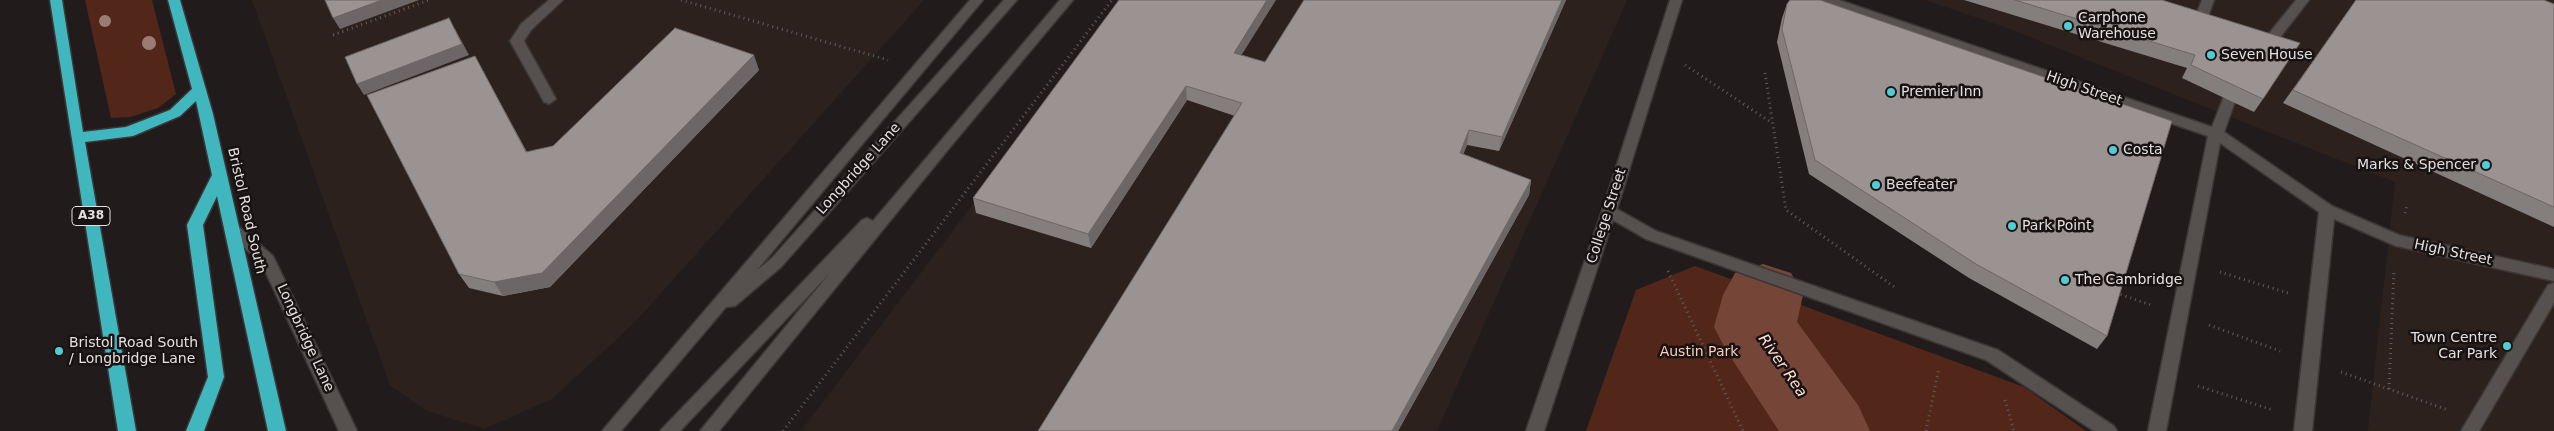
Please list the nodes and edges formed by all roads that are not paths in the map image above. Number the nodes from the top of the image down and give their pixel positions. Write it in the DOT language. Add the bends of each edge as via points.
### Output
graph roads {
  1 [pos="56,0"];
  2 [pos="174,0"];
  3 [pos="557,0"];
  4 [pos="977,0"];
  5 [pos="1011,0"];
  6 [pos="1067,0"];
  7 [pos="1676,0"];
  8 [pos="1826,0"];
  9 [pos="2208,0"];
  10 [pos="2303,0"];
  11 [pos="2178,22"];
  12 [pos="2263,50"];
  13 [pos="199,90"];
  14 [pos="549,99"];
  15 [pos="2229,99"];
  16 [pos="2215,133"];
  17 [pos="77,138"];
  18 [pos="946,142"];
  19 [pos="220,174"];
  20 [pos="2327,210"];
  21 [pos="1609,212"];
  22 [pos="233,230"];
  23 [pos="2554,275"];
  24 [pos="2554,289"];
  25 [pos="698,329"];
  26 [pos="2304,426"];
  27 [pos="127,431"];
  28 [pos="195,431"];
  29 [pos="277,431"];
  30 [pos="348,431"];
  31 [pos="612,431"];
  32 [pos="669,431"];
  33 [pos="709,431"];
  34 [pos="1535,431"];
  35 [pos="2108,431"];
  36 [pos="2157,431"];
  37 [pos="2470,431"];
  1 -- 17 [label="highway, A38"];
  2 -- 13 [label="highway, Bristol Road South"];
  3 -- 14 [label="street" via="526,27 517,41"];
  4 -- 25 [label="street, Longbridge Lane"];
  5 -- 25 [label="street, Longbridge Lane" via="776,263"];
  6 -- 18 [label="street"];
  7 -- 21 [label="street, College Street"];
  8 -- 16 [label="street, High Street"];
  9 -- 11 [label="street" via="2197,28"];
  10 -- 12 [label="street"];
  13 -- 17 [label="highway" via="175,113 128,132"];
  13 -- 19 [label="highway, Bristol Road South"];
  15 -- 16 [label="street"];
  16 -- 20 [label="street, High Street"];
  16 -- 36 [label="street"];
  17 -- 27 [label="highway, A38"];
  18 -- 32 [label="street"];
  18 -- 33 [label="street"];
  19 -- 22 [label="highway, Bristol Road South"];
  19 -- 28 [label="highway" via="195,225 216,377"];
  20 -- 23 [label="street, High Street" via="2396,240"];
  20 -- 26 [label="street"];
  21 -- 34 [label="street, College Street"];
  21 -- 35 [label="street" via="1651,235 1992,356"];
  22 -- 29 [label="highway, Bristol Road South"];
  22 -- 30 [label="street, Longbridge Lane" via="268,260"];
  24 -- 37 [label="street"];
  25 -- 31 [label="street, Longbridge Lane"];
}
